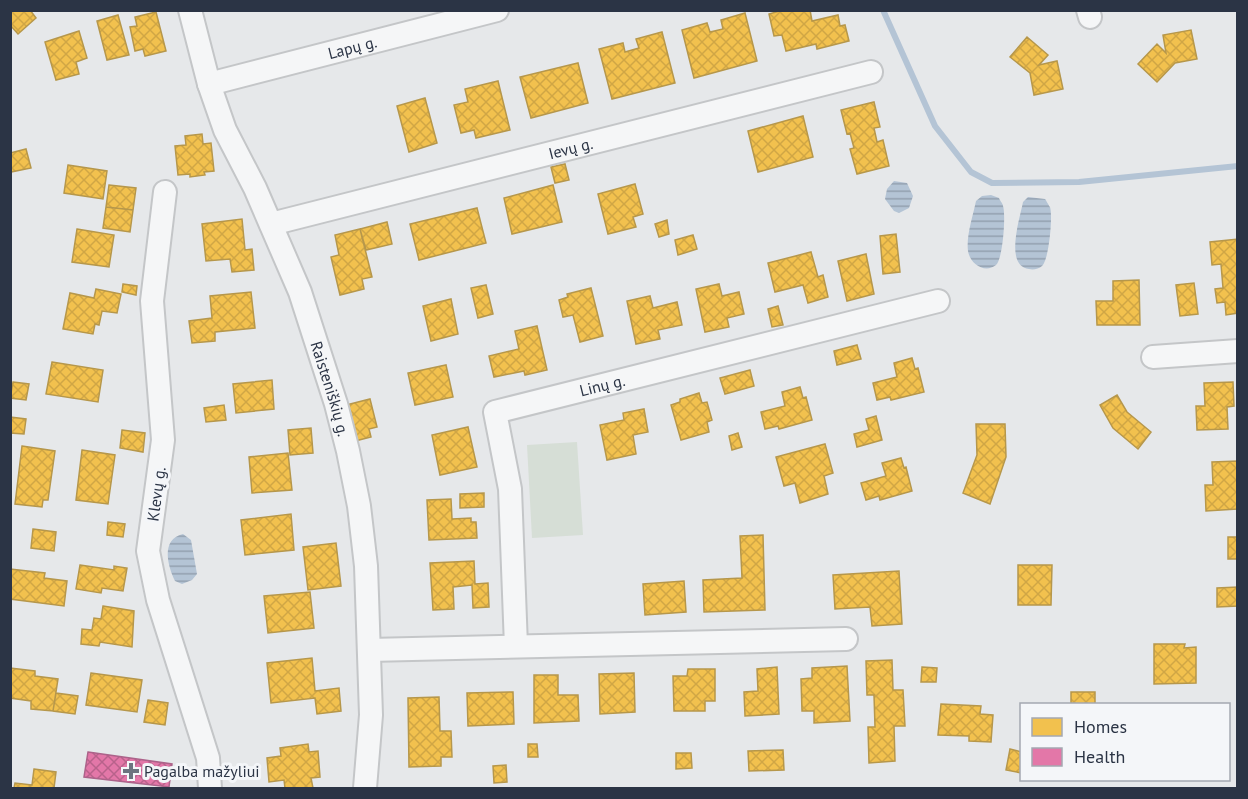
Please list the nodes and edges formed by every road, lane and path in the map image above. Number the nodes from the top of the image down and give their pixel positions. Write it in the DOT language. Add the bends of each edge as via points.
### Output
graph roads {
  1 [pos="190,10"];
  2 [pos="497,10"];
  3 [pos="871,72"];
  4 [pos="209,84"];
  5 [pos="165,192"];
  6 [pos="271,224"];
  7 [pos="938,302"];
  8 [pos="1238,351"];
  9 [pos="1153,357"];
  10 [pos="846,639"];
  11 [pos="516,646"];
  12 [pos="369,650"];
  13 [pos="210,789"];
  14 [pos="365,789"];
  1 -- 4 [label="street, Raisteniškių g."];
  2 -- 4 [label="street, Lapų g."];
  3 -- 6 [label="street, Ievų g."];
  4 -- 6 [label="street, Raisteniškių g." via="225,130"];
  5 -- 13 [label="street, Klevų g." via="152,301 164,440 148,551 158,600 208,758"];
  6 -- 12 [label="street, Raisteniškių g." via="300,292 348,451 366,567"];
  7 -- 11 [label="street, Linų g." via="495,412 510,489"];
  8 -- 9 [label="street"];
  10 -- 11 [label="street"];
  11 -- 12 [label="street"];
  12 -- 14 [label="street, Raisteniškių g." via="371,715"];
}
